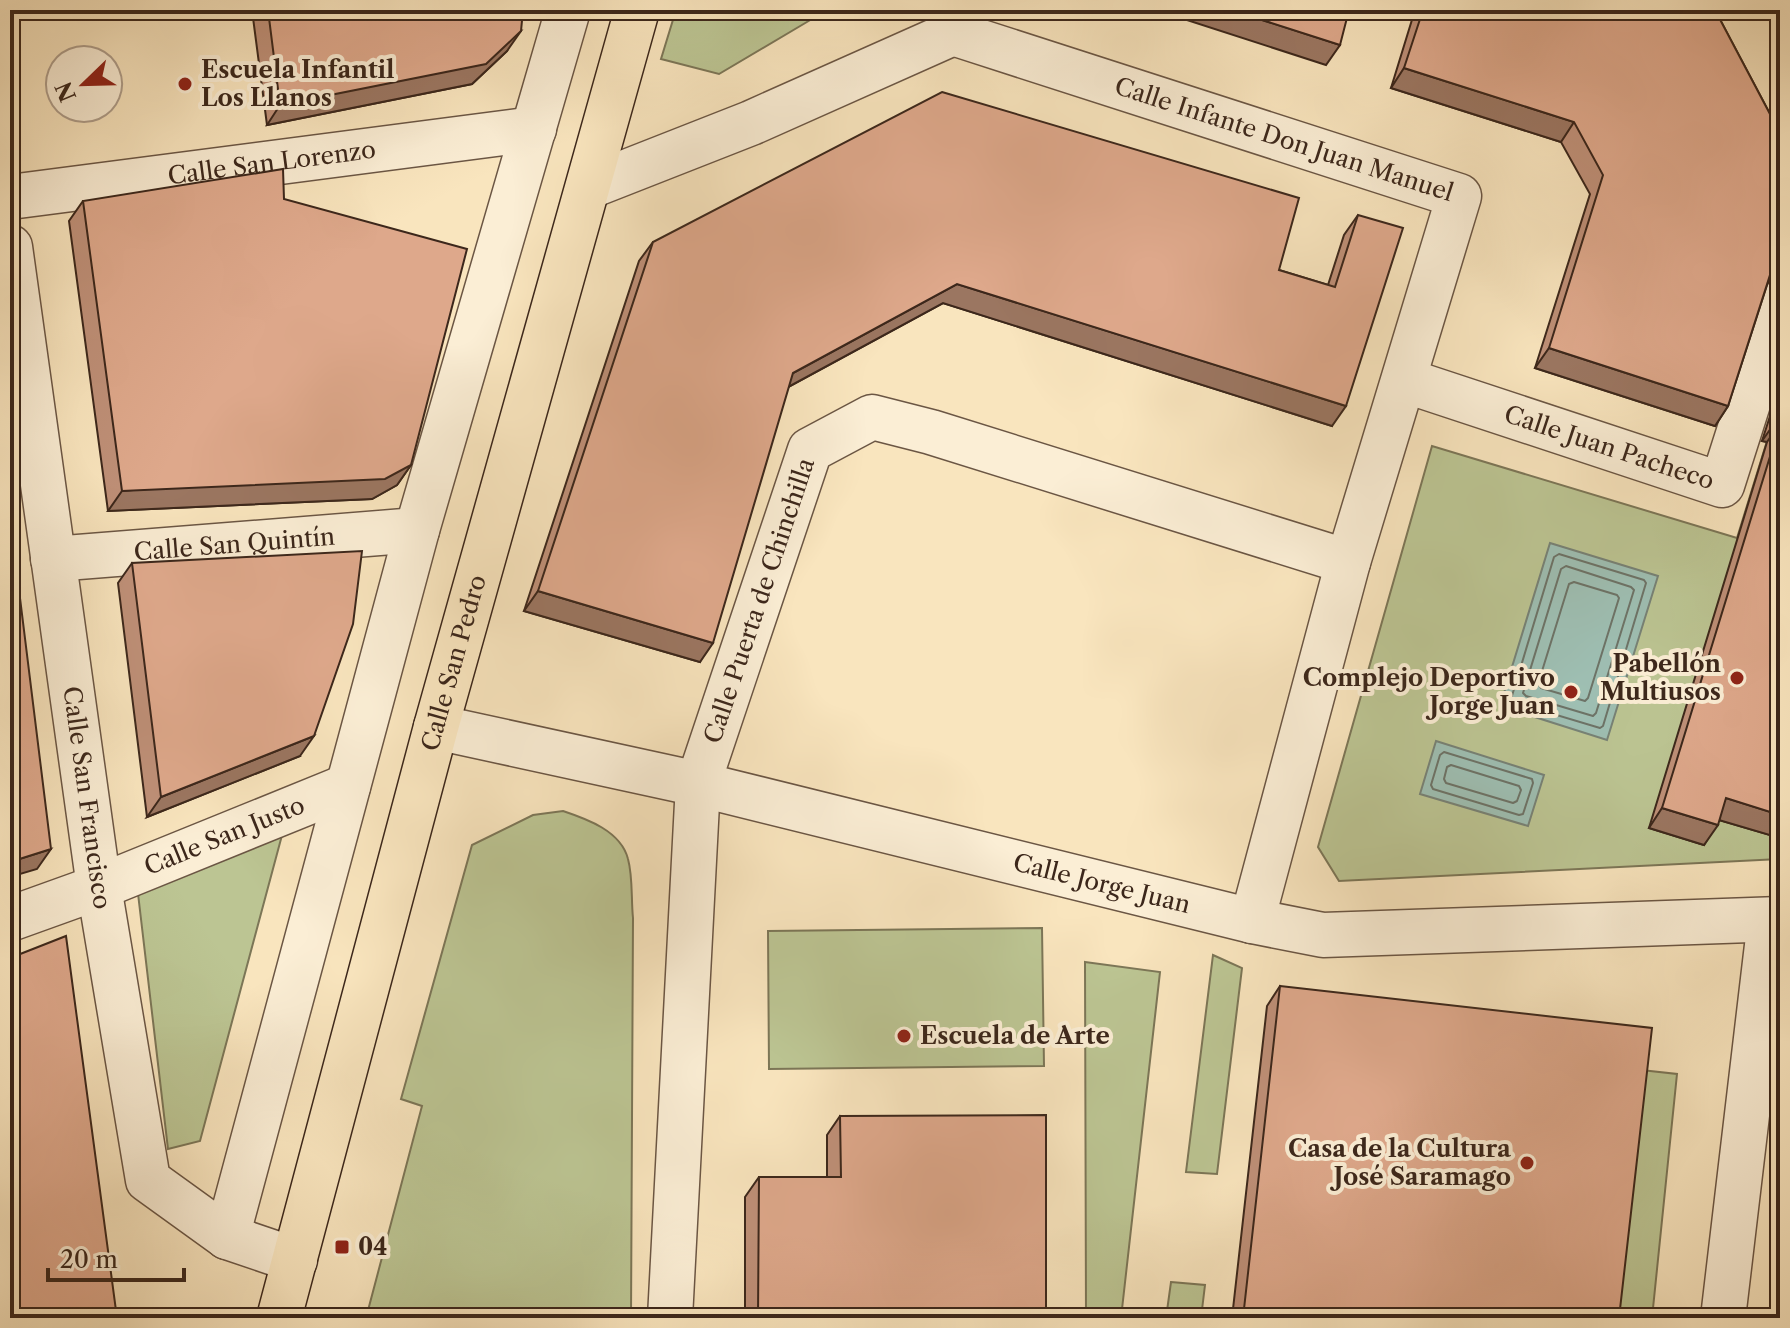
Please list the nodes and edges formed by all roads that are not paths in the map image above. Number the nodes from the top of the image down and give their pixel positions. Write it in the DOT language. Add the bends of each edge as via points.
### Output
graph roads {
  1 [pos="568,10"];
  2 [pos="637,10"];
  3 [pos="534,129"];
  4 [pos="588,187"];
  5 [pos="10,197"];
  6 [pos="10,247"];
  7 [pos="1780,303"];
  8 [pos="1404,380"];
  9 [pos="417,530"];
  10 [pos="53,559"];
  11 [pos="1348,562"];
  12 [pos="436,727"];
  13 [pos="698,784"];
  14 [pos="348,786"];
  15 [pos="99,887"];
  16 [pos="10,919"];
  17 [pos="1775,920"];
  18 [pos="1252,921"];
  19 [pos="227,1237"];
  20 [pos="295,1260"];
  21 [pos="279,1318"];
  22 [pos="670,1318"];
  23 [pos="1723,1318"];
  1 -- 3 [label="street"];
  2 -- 4 [label="main road, Calle San Pedro"];
  3 -- 5 [label="street, Calle San Lorenzo"];
  3 -- 9 [label="street"];
  4 -- 8 [label="street, Calle Infante Don Juan Manuel" via="751,123 953,33 1459,196"];
  4 -- 12 [label="main road, Calle San Pedro"];
  6 -- 10 [label="street, Calle San Francisco"];
  7 -- 8 [label="street, Calle Juan Pacheco" via="1722,485"];
  8 -- 11 [label="street, Calle Infante Don Juan Manuel"];
  9 -- 10 [label="street, Calle San Quintín"];
  9 -- 14 [label="street"];
  10 -- 15 [label="street, Calle San Francisco"];
  11 -- 13 [label="street, Calle Puerta de Chinchilla" via="872,417 810,450"];
  11 -- 18 [label="street, Calle Infante Don Juan Manuel"];
  12 -- 13 [label="street, Calle Jorge Juan"];
  12 -- 20 [label="main road, Calle San Pedro"];
  13 -- 18 [label="street, Calle Jorge Juan"];
  13 -- 22 [label="street, Calle Puerta de Chinchilla"];
  14 -- 15 [label="street, Calle San Justo"];
  14 -- 19 [label="street"];
  15 -- 16 [label="street, Calle San Justo"];
  15 -- 19 [label="street, Calle San Francisco" via="148,1180"];
  17 -- 18 [label="street, Calle Jorge Juan" via="1323,935"];
  17 -- 23 [label="street"];
  19 -- 20 [label="street, Calle San Francisco"];
  20 -- 21 [label="main road, Calle San Pedro"];
}
